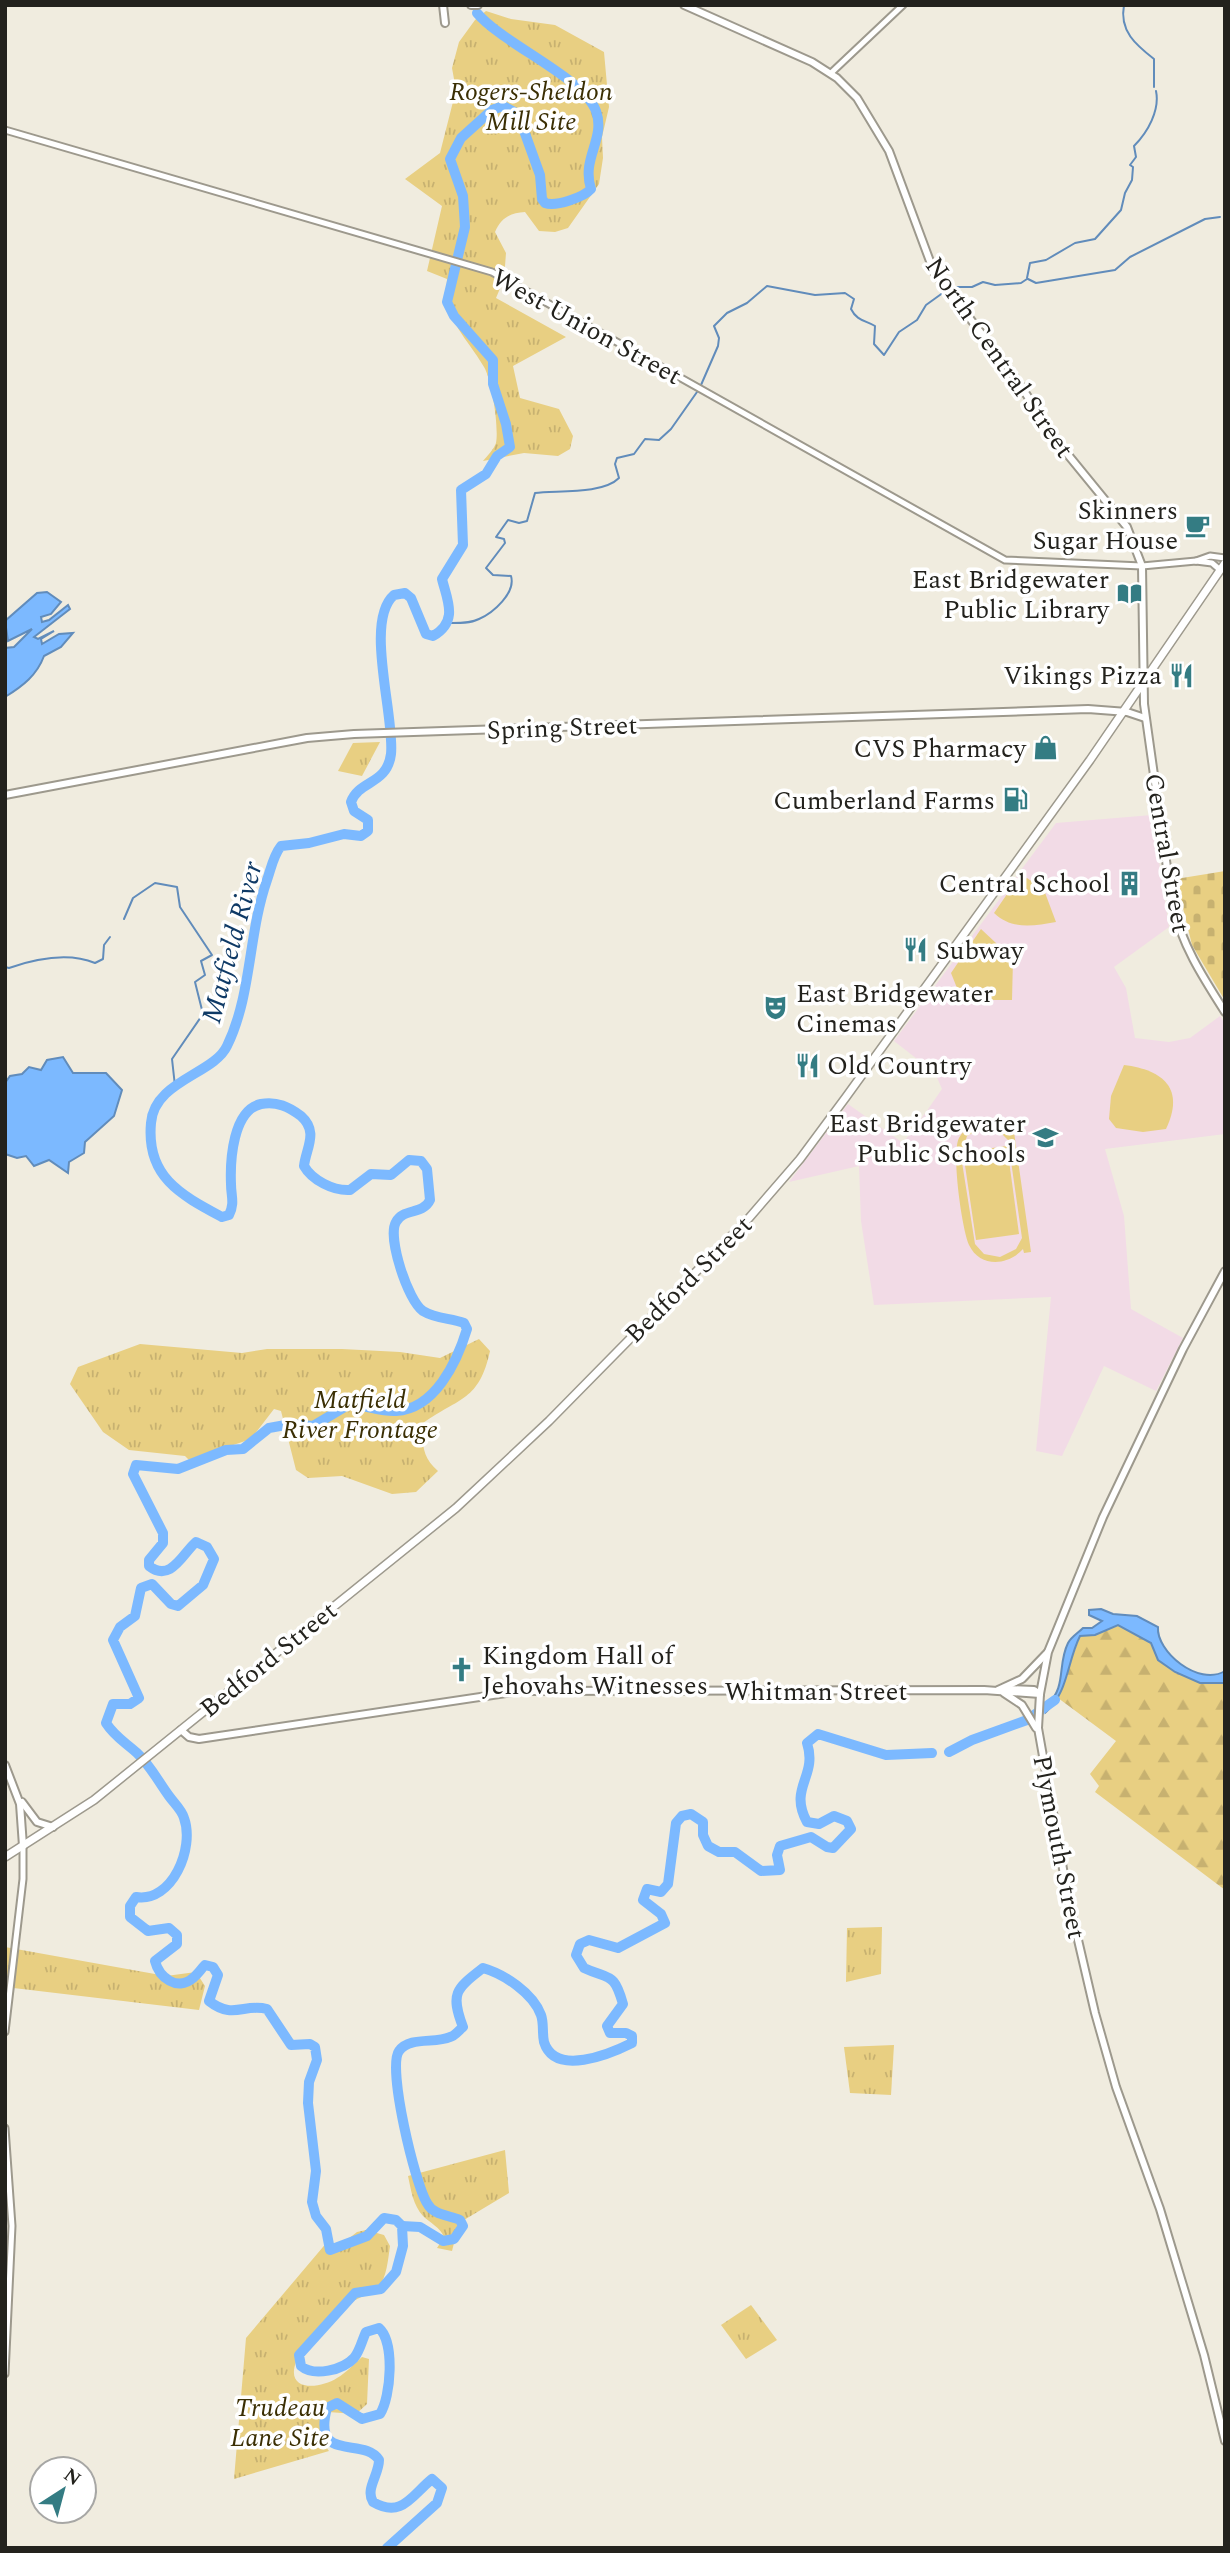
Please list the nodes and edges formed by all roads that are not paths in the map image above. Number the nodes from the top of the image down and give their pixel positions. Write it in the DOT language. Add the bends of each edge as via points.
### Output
graph roads {
  1 [pos="443,5"];
  2 [pos="471,5"];
  3 [pos="478,5"];
  4 [pos="684,5"];
  5 [pos="903,5"];
  6 [pos="445,23"];
  7 [pos="831,73"];
  8 [pos="5,130"];
  9 [pos="1196,561"];
  10 [pos="1223,563"];
  11 [pos="1142,566"];
  12 [pos="1142,683"];
  13 [pos="1124,711"];
  14 [pos="1145,718"];
  15 [pos="5,795"];
  16 [pos="1225,1012"];
  17 [pos="1225,1271"];
  18 [pos="1048,1652"];
  19 [pos="996,1690"];
  20 [pos="1040,1697"];
  21 [pos="1036,1719"];
  22 [pos="181,1730"];
  23 [pos="5,1765"];
  24 [pos="15,1788"];
  25 [pos="54,1827"];
  26 [pos="23,1846"];
  27 [pos="5,1857"];
  28 [pos="5,2032"];
  29 [pos="5,2128"];
  30 [pos="5,2374"];
  31 [pos="1225,2441"];
  1 -- 6 [label="main road"];
  2 -- 3 [label="main road"];
  4 -- 7 [label="main road, North Central Street"];
  5 -- 7 [label="street"];
  7 -- 11 [label="main road, North Central Street" via="857,98 883,139 925,253 944,286 1012,373 1060,445 1118,513 1135,542"];
  8 -- 11 [label="street, West Union Street" via="461,262 516,284 999,558"];
  9 -- 10 [label="street"];
  9 -- 10 [label="street, West Union Street" via="1210,556"];
  9 -- 11 [label="street, West Union Street"];
  10 -- 12 [label="main road, Bedford Street"];
  11 -- 12 [label="main road, North Central Street"];
  12 -- 13 [label="main road, Bedford Street"];
  12 -- 14 [label="main road, Central Street"];
  13 -- 14 [label="main road, Spring Street"];
  13 -- 15 [label="main road, Spring Street" via="307,738"];
  13 -- 22 [label="main road, Bedford Street" via="812,1144 757,1210 485,1482"];
  14 -- 16 [label="main road, Central Street" via="1178,929 1192,962"];
  17 -- 18 [label="main road, Plymouth Street" via="1103,1517"];
  18 -- 19 [label="main road" via="1022,1679"];
  18 -- 20 [label="main road, Plymouth Street"];
  19 -- 20 [label="main road, Whitman Street"];
  19 -- 21 [label="main road"];
  19 -- 22 [label="main road, Whitman Street" via="531,1690 209,1738 191,1738"];
  20 -- 21 [label="main road, Plymouth Street"];
  21 -- 31 [label="main road, Plymouth Street" via="1090,1994 1113,2077 1162,2217"];
  22 -- 25 [label="main road, Bedford Street"];
  23 -- 24 [label="main road"];
  24 -- 25 [label="main road" via="31,1816"];
  24 -- 26 [label="main road"];
  25 -- 26 [label="main road, Bedford Street"];
  26 -- 27 [label="main road, Bedford Street"];
  26 -- 28 [label="street"];
  29 -- 30 [label="street" via="12,2214"];
}
